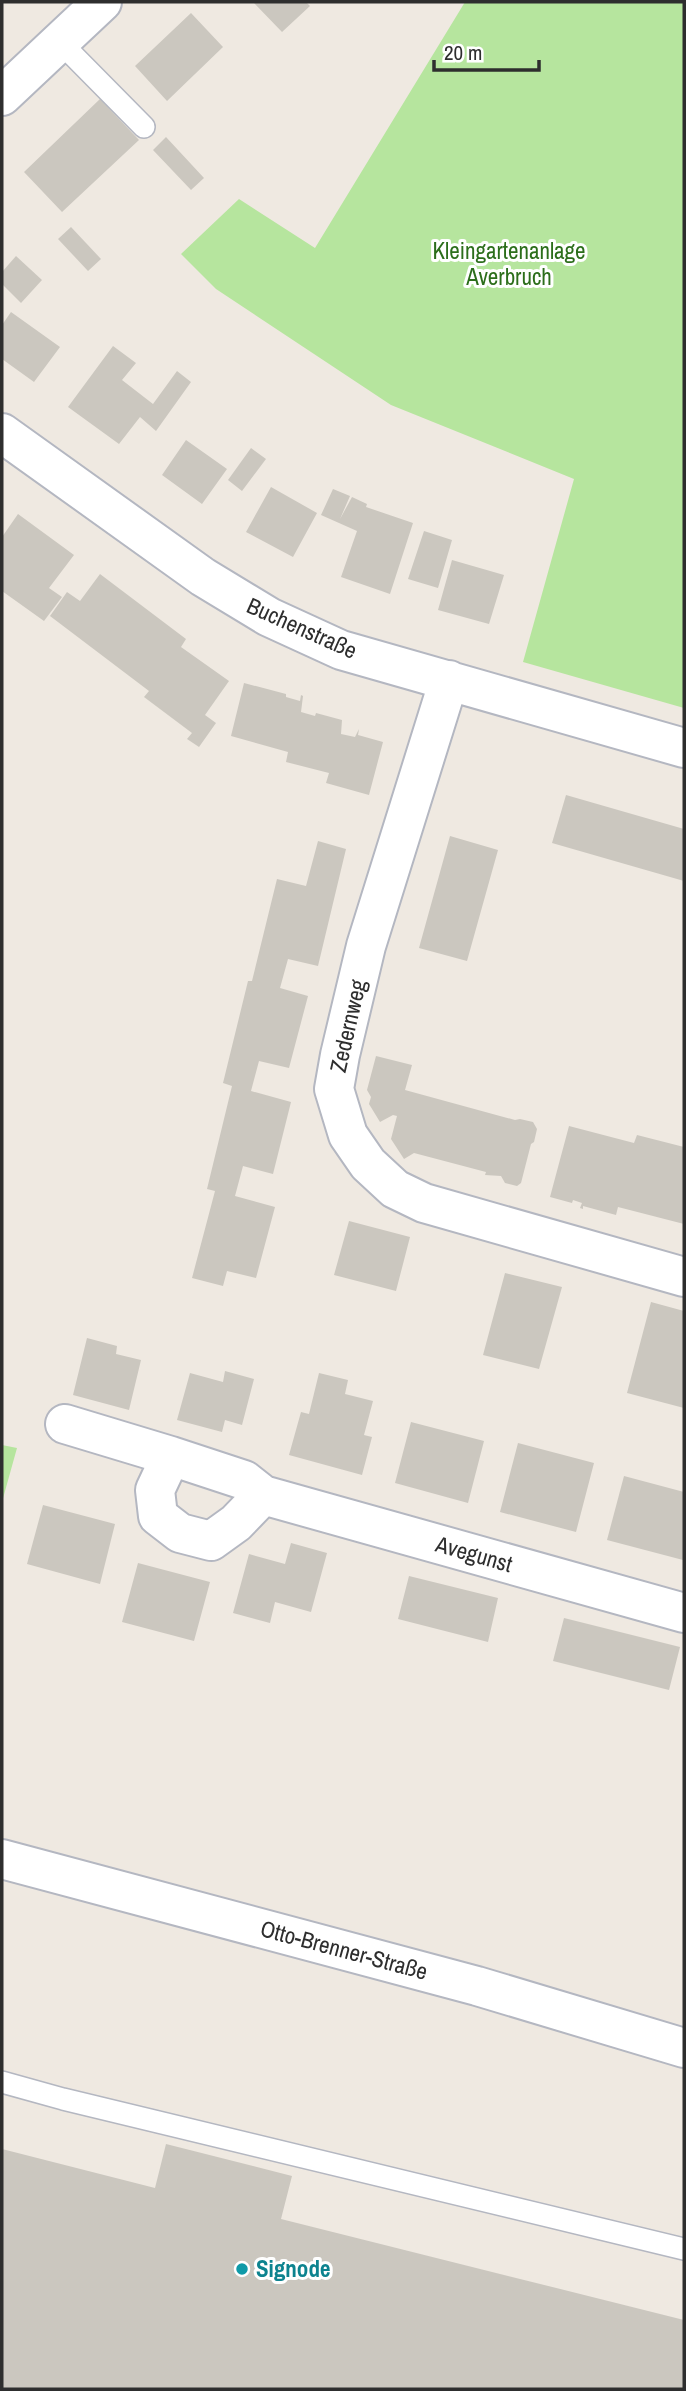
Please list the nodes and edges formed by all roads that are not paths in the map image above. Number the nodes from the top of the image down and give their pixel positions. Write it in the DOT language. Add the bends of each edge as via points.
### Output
graph roads {
  1 [pos="102,2"];
  2 [pos="60,42"];
  3 [pos="2,96"];
  4 [pos="144,127"];
  5 [pos="2,433"];
  6 [pos="449,680"];
  7 [pos="684,747"];
  8 [pos="684,1277"];
  9 [pos="65,1424"];
  10 [pos="171,1456"];
  11 [pos="263,1495"];
  12 [pos="684,1613"];
  13 [pos="2,1859"];
  14 [pos="684,2048"];
  15 [pos="2,2082"];
  16 [pos="684,2249"];
  1 -- 2 [label="street"];
  2 -- 3 [label="street"];
  2 -- 4 [label="lane"];
  5 -- 6 [label="street, Buchenstraße" via="203,577 269,617 341,650"];
  6 -- 7 [label="street, Buchenstraße"];
  6 -- 8 [label="street, Zedernweg" via="366,946 340,1055 334,1089 348,1135 368,1164 395,1189 424,1203"];
  9 -- 10 [label="street, Avegunst"];
  10 -- 11 [label="street, Avegunst" via="244,1480"];
  10 -- 11 [label="street" via="155,1490 158,1516 180,1533 211,1541"];
  11 -- 12 [label="street, Avegunst"];
  13 -- 14 [label="street, Otto-Brenner-Straße" via="477,1986"];
  15 -- 16 [label="lane"];
}
